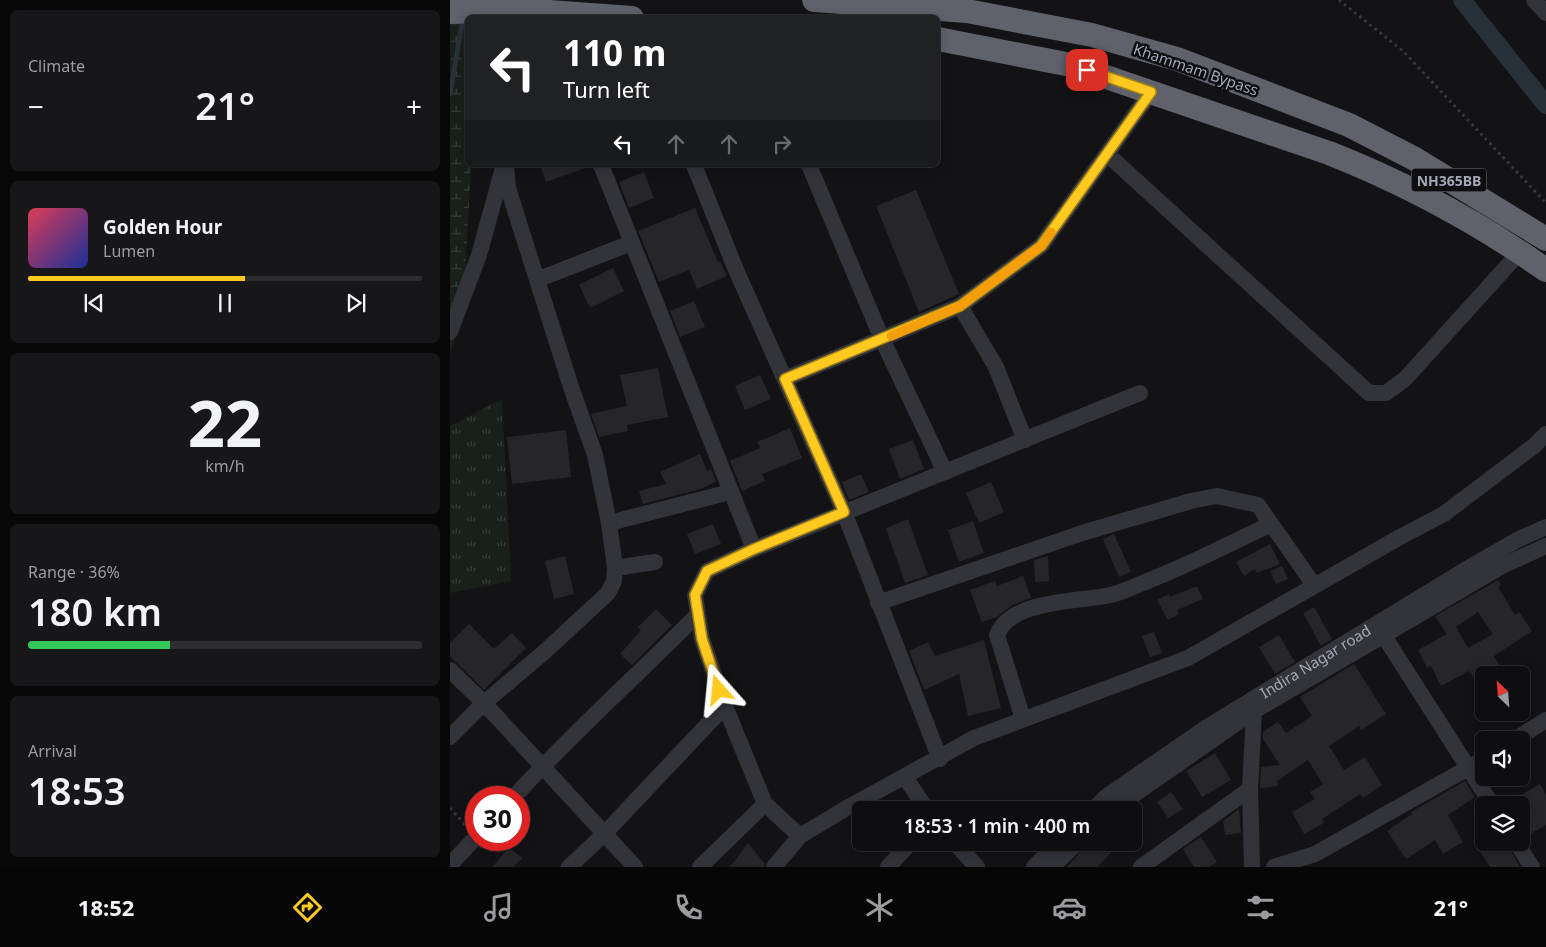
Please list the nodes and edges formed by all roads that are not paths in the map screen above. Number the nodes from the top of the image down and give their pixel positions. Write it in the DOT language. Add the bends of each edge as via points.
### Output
graph roads {
  1 [pos="814,0"];
  2 [pos="1534,0"];
  3 [pos="450,12"];
  4 [pos="532,13"];
  5 [pos="1546,14"];
  6 [pos="572,15"];
  7 [pos="940,39"];
  8 [pos="1151,92"];
  9 [pos="1107,154"];
  10 [pos="504,167"];
  11 [pos="505,167"];
  12 [pos="602,167"];
  13 [pos="695,167"];
  14 [pos="810,167"];
  15 [pos="1546,239"];
  16 [pos="631,243"];
  17 [pos="1520,252"];
  18 [pos="1546,270"];
  19 [pos="538,279"];
  20 [pos="960,306"];
  21 [pos="450,332"];
  22 [pos="882,339"];
  23 [pos="785,379"];
  24 [pos="1140,393"];
  25 [pos="1546,434"];
  26 [pos="1025,440"];
  27 [pos="945,472"];
  28 [pos="730,492"];
  29 [pos="844,512"];
  30 [pos="609,523"];
  31 [pos="1271,524"];
  32 [pos="1546,527"];
  33 [pos="1546,546"];
  34 [pos="754,549"];
  35 [pos="655,562"];
  36 [pos="615,568"];
  37 [pos="1314,585"];
  38 [pos="878,603"];
  39 [pos="698,614"];
  40 [pos="1384,636"];
  41 [pos="450,670"];
  42 [pos="484,703"];
  43 [pos="725,706"];
  44 [pos="1254,711"];
  45 [pos="1023,719"];
  46 [pos="1546,720"];
  47 [pos="1528,731"];
  48 [pos="450,737"];
  49 [pos="940,759"];
  50 [pos="1475,760"];
  51 [pos="1475,764"];
  52 [pos="541,767"];
  53 [pos="905,777"];
  54 [pos="524,786"];
  55 [pos="1250,788"];
  56 [pos="921,801"];
  57 [pos="1102,801"];
  58 [pos="1127,801"];
  59 [pos="766,804"];
  60 [pos="605,833"];
  61 [pos="800,836"];
  62 [pos="465,849"];
  63 [pos="903,851"];
  64 [pos="962,851"];
  65 [pos="1050,851"];
  66 [pos="1069,851"];
  67 [pos="1522,851"];
  68 [pos="450,865"];
  69 [pos="570,867"];
  70 [pos="634,867"];
  71 [pos="700,867"];
  72 [pos="774,867"];
  73 [pos="888,867"];
  74 [pos="977,867"];
  75 [pos="1034,867"];
  76 [pos="1052,867"];
  77 [pos="1141,867"];
  78 [pos="1252,867"];
  79 [pos="1274,867"];
  80 [pos="1532,867"];
  1 -- 15 [label="highway, Khammam Bypass / NH365BB" via="967,11 1092,35 1177,59 1349,125 1415,159"];
  2 -- 5 [label="street"];
  3 -- 4 [label="highway"];
  4 -- 6 [label="highway"];
  7 -- 8 [label="highway, NH365BB" via="1072,65"];
  8 -- 9 [label="street"];
  8 -- 17 [label="highway, NH365BB" via="1370,169"];
  9 -- 17 [label="street" via="1369,394 1386,393 1405,379"];
  9 -- 20 [label="street" via="1041,246"];
  10 -- 21 [label="street" via="479,254"];
  11 -- 19 [label="street" via="508,188"];
  12 -- 16 [label="street"];
  13 -- 23 [label="street"];
  14 -- 22 [label="street"];
  16 -- 19 [label="street"];
  16 -- 28 [label="street"];
  17 -- 18 [label="highway, NH365BB"];
  19 -- 30 [label="street" via="595,455"];
  20 -- 22 [label="street"];
  20 -- 26 [label="street" via="996,366"];
  22 -- 23 [label="street"];
  22 -- 27 [label="street"];
  23 -- 29 [label="street"];
  24 -- 26 [label="street"];
  25 -- 37 [label="street" via="1444,514"];
  26 -- 27 [label="street"];
  27 -- 29 [label="street"];
  28 -- 30 [label="street"];
  28 -- 34 [label="street"];
  29 -- 34 [label="street"];
  29 -- 38 [label="street"];
  30 -- 36 [label="street"];
  31 -- 37 [label="street"];
  31 -- 38 [label="street" via="1258,505 1217,496 1191,501 1082,533"];
  31 -- 45 [label="street" via="1176,570 1113,595 1047,604 1010,617 997,635"];
  32 -- 57 [label="street, Indira Nagar road" via="1465,570 1207,727"];
  33 -- 40 [label="street, Indira Nagar road" via="1502,566"];
  34 -- 39 [label="street" via="707,571 695,595"];
  35 -- 36 [label="street"];
  36 -- 42 [label="street" via="614,581 608,592"];
  37 -- 45 [label="street" via="1188,658"];
  38 -- 49 [label="street"];
  39 -- 43 [label="street" via="702,639"];
  39 -- 52 [label="street"];
  40 -- 44 [label="street, Indira Nagar road"];
  40 -- 50 [label="street"];
  41 -- 42 [label="street"];
  42 -- 48 [label="street"];
  42 -- 52 [label="street"];
  43 -- 59 [label="street"];
  43 -- 60 [label="street"];
  44 -- 55 [label="street"];
  44 -- 58 [label="street, Indira Nagar road"];
  45 -- 49 [label="street" via="974,738"];
  46 -- 47 [label="street"];
  49 -- 53 [label="street"];
  51 -- 79 [label="street" via="1315,854"];
  52 -- 54 [label="street"];
  52 -- 60 [label="street"];
  53 -- 56 [label="street"];
  53 -- 61 [label="street"];
  55 -- 77 [label="street"];
  55 -- 78 [label="street"];
  59 -- 61 [label="street"];
  59 -- 71 [label="street"];
  60 -- 69 [label="street"];
  60 -- 70 [label="street"];
  61 -- 72 [label="street"];
  62 -- 68 [label="street"];
  63 -- 73 [label="street"];
  64 -- 74 [label="street"];
  65 -- 75 [label="street"];
  66 -- 76 [label="street"];
  67 -- 80 [label="street"];
}
